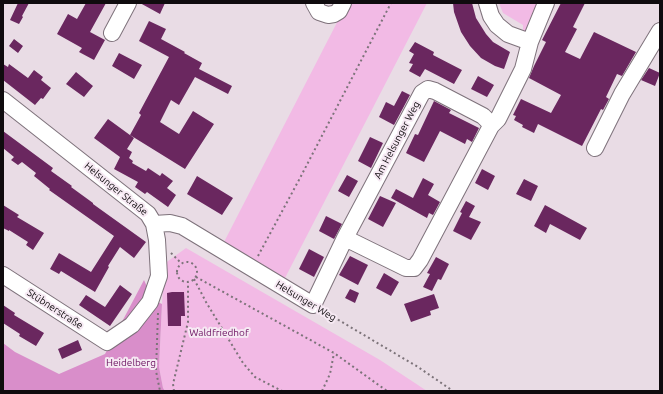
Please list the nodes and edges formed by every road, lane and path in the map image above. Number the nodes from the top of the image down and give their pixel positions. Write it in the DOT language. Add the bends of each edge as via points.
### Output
graph roads {
  1 [pos="128,3"];
  2 [pos="314,3"];
  3 [pos="343,3"];
  4 [pos="391,3"];
  5 [pos="487,3"];
  6 [pos="546,3"];
  7 [pos="660,31"];
  8 [pos="112,33"];
  9 [pos="530,42"];
  10 [pos="3,100"];
  11 [pos="491,126"];
  12 [pos="595,148"];
  13 [pos="154,224"];
  14 [pos="345,238"];
  15 [pos="252,268"];
  16 [pos="3,275"];
  17 [pos="196,277"];
  18 [pos="194,279"];
  19 [pos="188,282"];
  20 [pos="312,305"];
  21 [pos="158,307"];
  22 [pos="107,342"];
  23 [pos="334,353"];
  24 [pos="160,391"];
  25 [pos="174,391"];
  26 [pos="282,391"];
  27 [pos="322,391"];
  28 [pos="387,391"];
  29 [pos="453,391"];
  1 -- 8 [label="street"];
  2 -- 3 [label="street" via="319,12 328,15 339,11"];
  4 -- 15 [label="path"];
  5 -- 9 [label="street" via="497,25 508,34"];
  6 -- 9 [label="street"];
  7 -- 12 [label="street" via="622,94"];
  9 -- 11 [label="street" via="523,69 498,119"];
  10 -- 13 [label="street, Helsunger Straße" via="148,214"];
  11 -- 14 [label="street" via="414,268 406,268"];
  11 -- 14 [label="street, Am Helsunger Weg" via="483,116 435,91 428,90 422,93"];
  13 -- 15 [label="street, Helsunger Weg" via="170,223 182,226"];
  13 -- 22 [label="street, Helsunger Straße" via="159,276 150,302 132,325"];
  14 -- 20 [label="street, Am Helsunger Weg"];
  15 -- 20 [label="street, Helsunger Weg"];
  16 -- 22 [label="street, Stübnerstraße"];
  17 -- 18 [label="path"];
  17 -- 19 [label="path" via="197,270 194,264 188,261 182,263 178,268 178,275"];
  17 -- 23 [label="path"];
  18 -- 19 [label="path"];
  18 -- 26 [label="path" via="243,363 255,377"];
  19 -- 25 [label="path" via="188,322 173,384"];
  20 -- 29 [label="path, Helsunger Weg" via="418,367"];
  21 -- 24 [label="path" via="156,371"];
  23 -- 27 [label="path" via="330,374"];
  23 -- 28 [label="path"];
}
